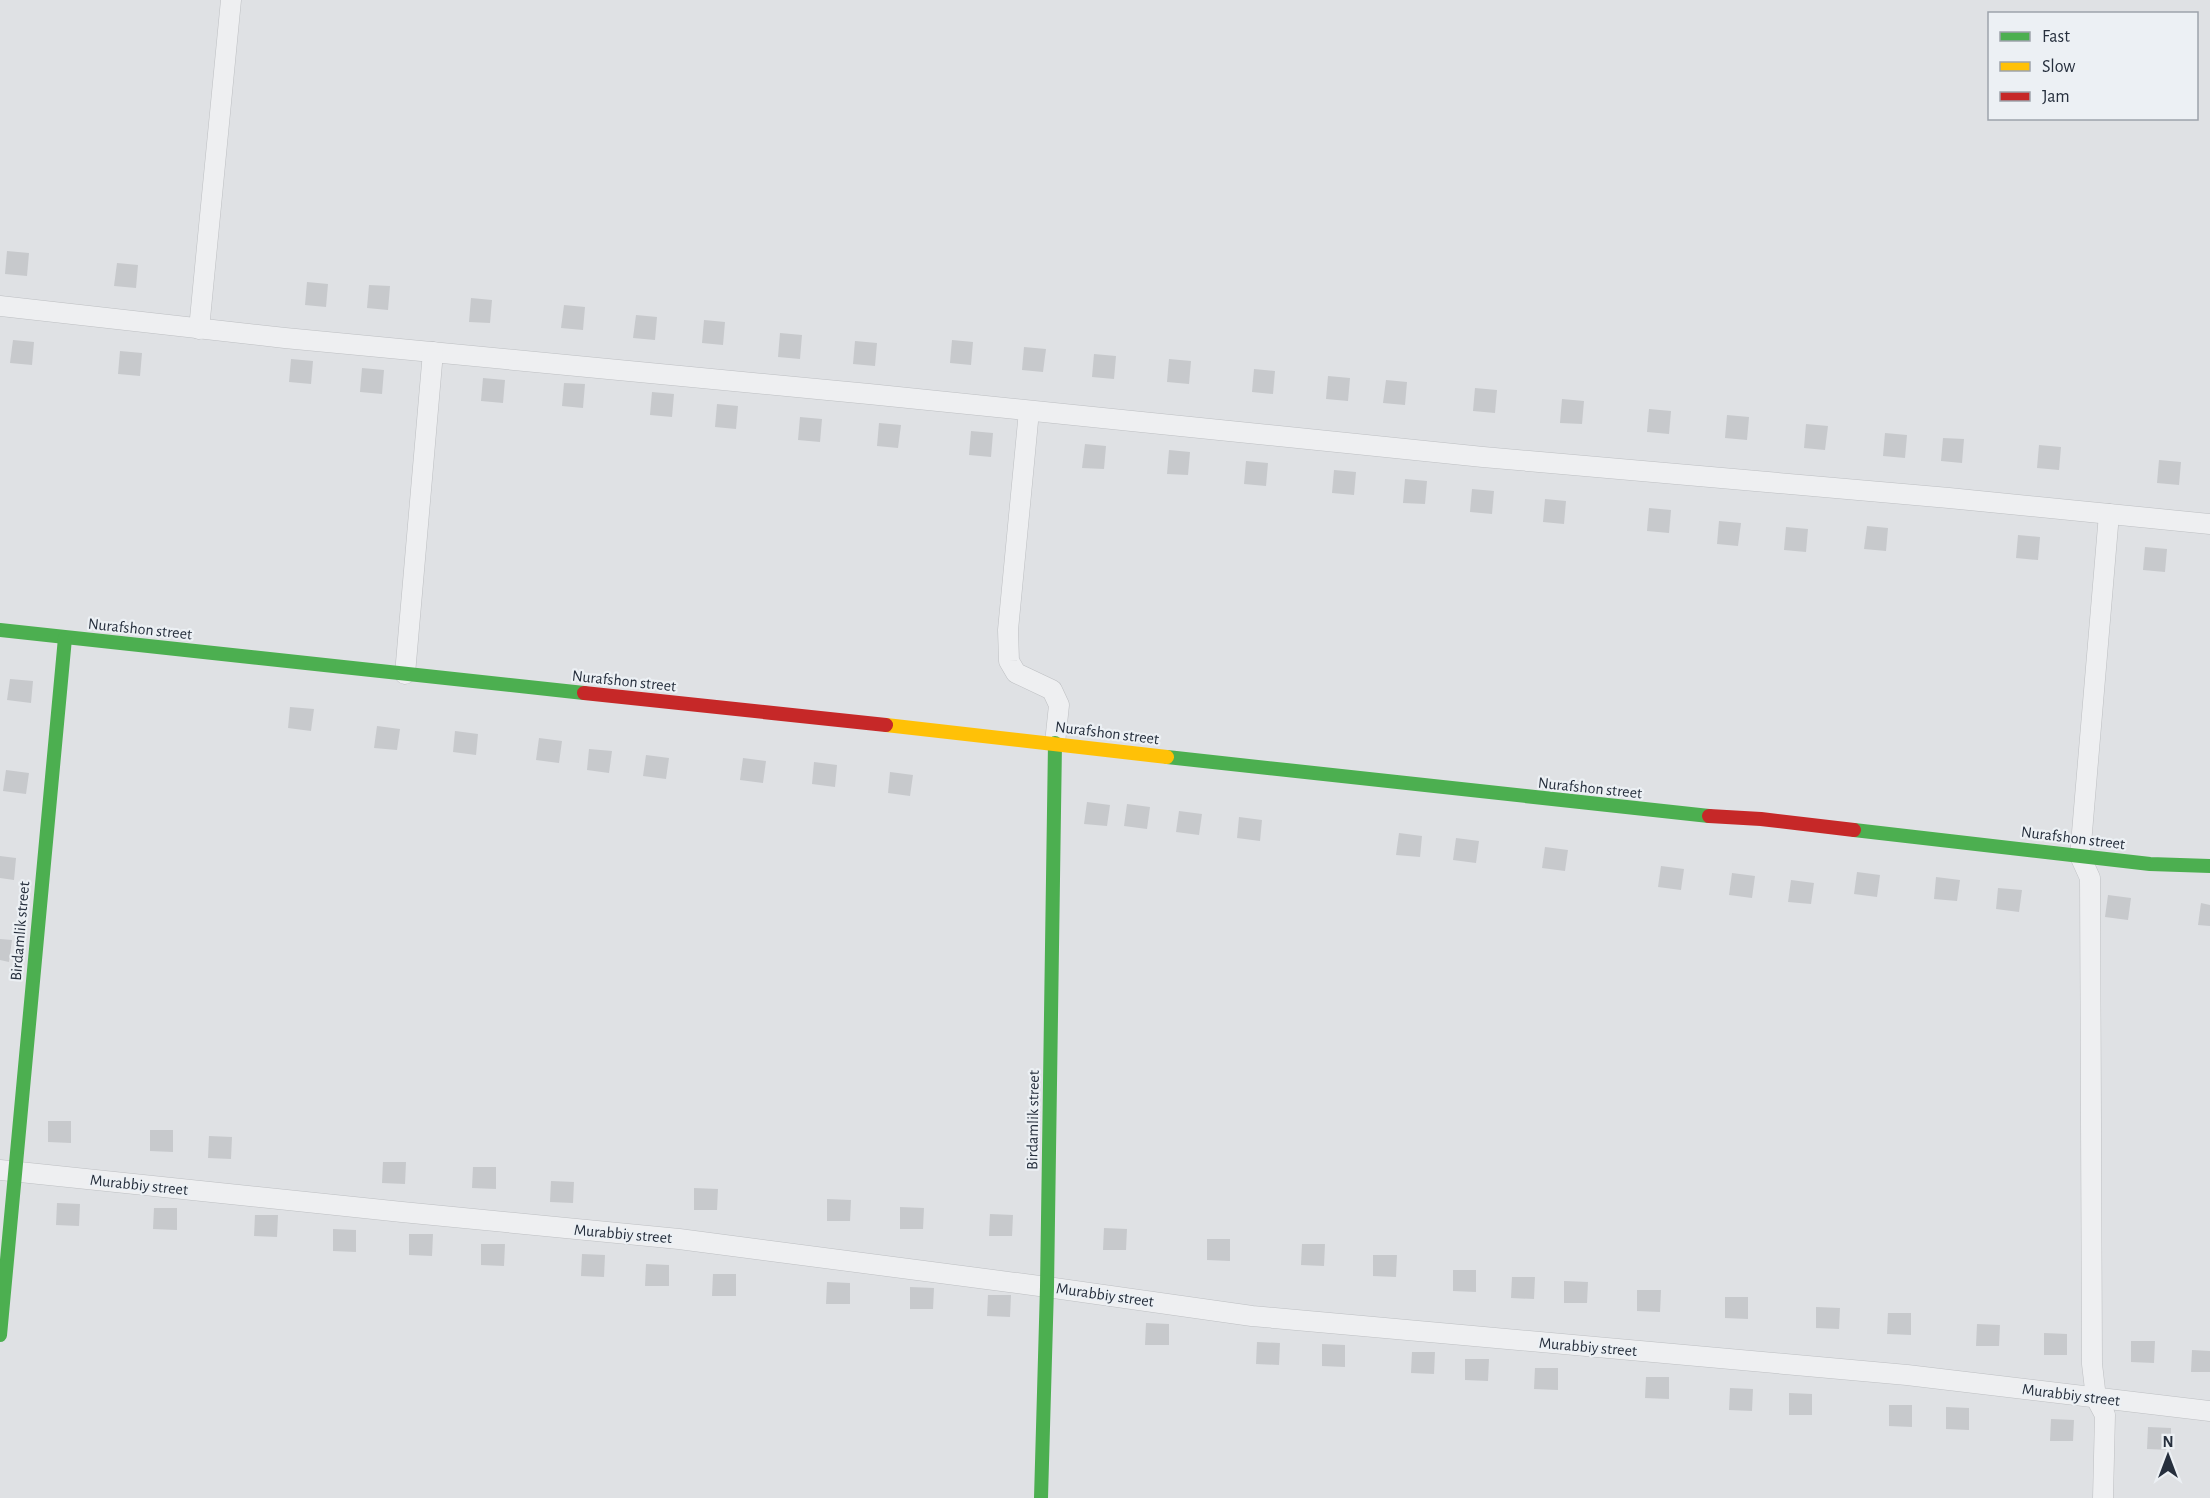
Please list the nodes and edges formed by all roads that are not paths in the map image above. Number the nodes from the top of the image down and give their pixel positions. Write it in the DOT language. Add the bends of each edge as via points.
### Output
graph roads {
  1 [pos="231,0"];
  2 [pos="0,306"];
  3 [pos="199,328"];
  4 [pos="433,352"];
  5 [pos="1029,411"];
  6 [pos="2109,514"];
  7 [pos="2210,524"];
  8 [pos="0,630"];
  9 [pos="65,638"];
  10 [pos="405,674"];
  11 [pos="1055,743"];
  12 [pos="2080,856"];
  13 [pos="2210,866"];
  14 [pos="8,1171"];
  15 [pos="1047,1287"];
  16 [pos="0,1335"];
  17 [pos="2096,1398"];
  18 [pos="2210,1411"];
  19 [pos="1041,1498"];
  20 [pos="2103,1498"];
  1 -- 3 [label="street"];
  2 -- 3 [label="street"];
  3 -- 4 [label="street"];
  4 -- 5 [label="street"];
  4 -- 10 [label="street"];
  5 -- 6 [label="street"];
  5 -- 11 [label="street" via="1008,630 1009,661 1016,673 1052,690 1059,705"];
  6 -- 7 [label="street"];
  6 -- 12 [label="street"];
  8 -- 9 [label="street, Nurafshon street"];
  9 -- 10 [label="street, Nurafshon street"];
  9 -- 14 [label="street, Birdamlik street"];
  10 -- 11 [label="street, Nurafshon street"];
  11 -- 12 [label="street, Nurafshon street"];
  11 -- 15 [label="street, Birdamlik street"];
  12 -- 13 [label="street, Nurafshon street"];
  12 -- 17 [label="street" via="2090,878 2092,1364"];
  14 -- 15 [label="street, Murabbiy street" via="679,1239"];
  14 -- 16 [label="street, Birdamlik street"];
  15 -- 17 [label="street, Murabbiy street" via="1252,1316 1907,1375"];
  15 -- 19 [label="street, Birdamlik street"];
  17 -- 18 [label="street, Murabbiy street"];
  17 -- 20 [label="street" via="2105,1415"];
}
